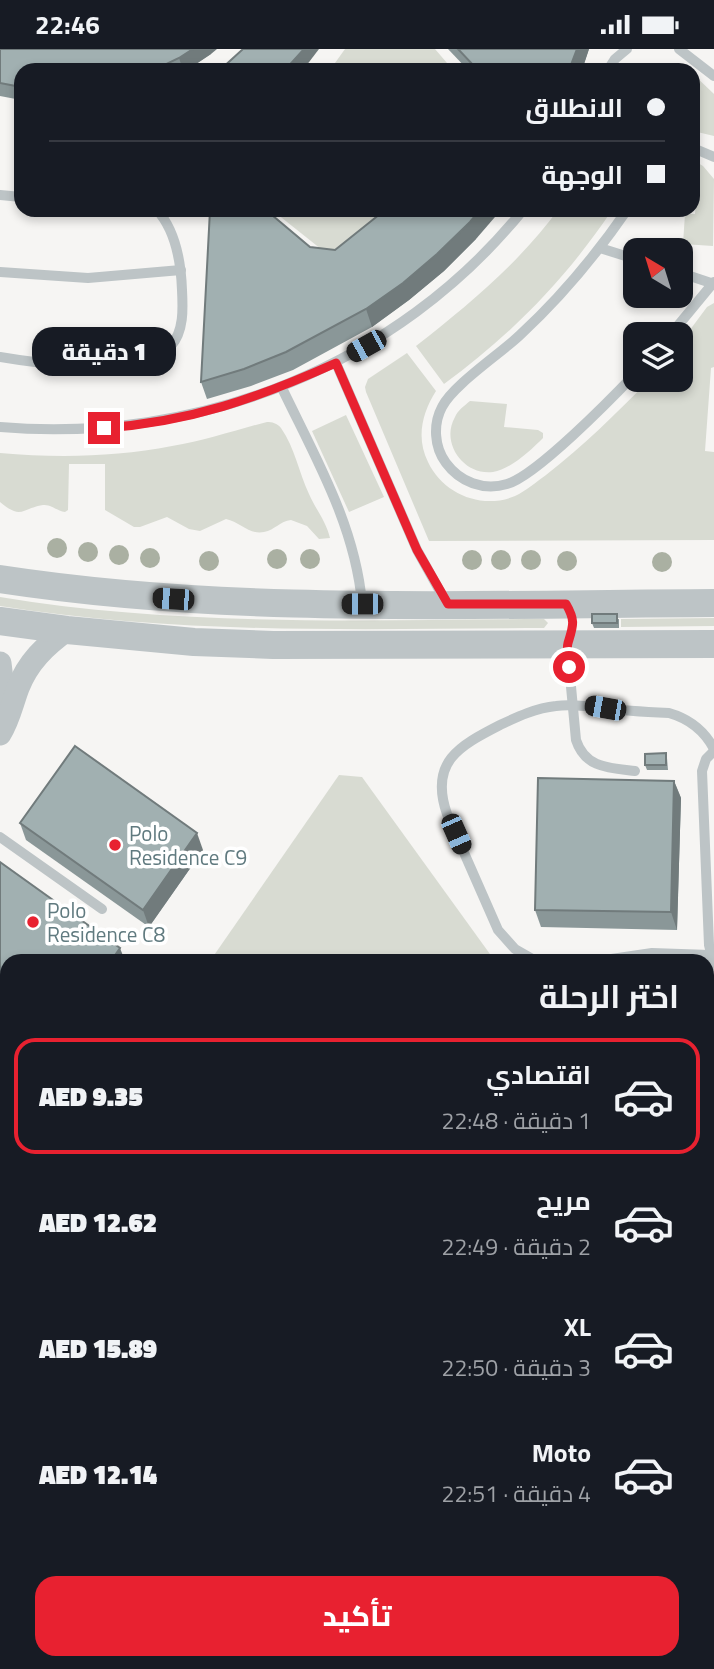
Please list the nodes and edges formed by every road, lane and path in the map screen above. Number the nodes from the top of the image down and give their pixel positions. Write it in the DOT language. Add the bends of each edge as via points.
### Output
graph roads {
  1 [pos="627,49"];
  2 [pos="679,49"];
  3 [pos="612,63"];
  4 [pos="697,63"];
  5 [pos="700,65"];
  6 [pos="714,76"];
  7 [pos="162,217"];
  8 [pos="517,217"];
  9 [pos="622,217"];
  10 [pos="600,248"];
  11 [pos="623,255"];
  12 [pos="181,270"];
  13 [pos="0,272"];
  14 [pos="693,277"];
  15 [pos="714,283"];
  16 [pos="681,322"];
  17 [pos="0,357"];
  18 [pos="336,363"];
  19 [pos="623,385"];
  20 [pos="282,388"];
  21 [pos="0,427"];
  22 [pos="0,579"];
  23 [pos="714,603"];
  24 [pos="362,604"];
  25 [pos="448,604"];
  26 [pos="566,604"];
  27 [pos="0,621"];
  28 [pos="67,630"];
  29 [pos="714,644"];
  30 [pos="567,645"];
  31 [pos="0,663"];
  32 [pos="573,705"];
  33 [pos="0,706"];
  34 [pos="0,734"];
  35 [pos="714,750"];
  36 [pos="635,771"];
  37 [pos="0,837"];
  38 [pos="102,909"];
  39 [pos="524,954"];
  40 [pos="712,954"];
  1 -- 3 [label="lane"];
  2 -- 4 [label="lane"];
  5 -- 6 [label="lane"];
  7 -- 12 [label="lane" via="170,229"];
  8 -- 18 [label="lane" via="485,253 426,305"];
  9 -- 10 [label="lane"];
  10 -- 11 [label="lane"];
  10 -- 19 [label="lane" via="531,325 447,398 436,434 443,458 471,483 509,484 564,442"];
  12 -- 13 [label="lane" via="88,278"];
  12 -- 17 [label="lane" via="181,325 170,348 150,361 99,365"];
  14 -- 15 [label="lane"];
  15 -- 16 [label="lane"];
  18 -- 20 [label="lane"];
  18 -- 25 [label="lane" via="417,550"];
  20 -- 21 [label="lane" via="151,423 84,430"];
  20 -- 24 [label="lane" via="342,517"];
  22 -- 24 [label="street" via="173,599"];
  23 -- 26 [label="street"];
  24 -- 25 [label="street"];
  25 -- 26 [label="street"];
  26 -- 30 [label="street" via="573,628"];
  27 -- 28 [label="street"];
  28 -- 30 [label="street" via="273,645"];
  28 -- 34 [label="street" via="28,668"];
  29 -- 30 [label="street"];
  30 -- 32 [label="lane"];
  31 -- 33 [label="street"];
  32 -- 35 [label="lane" via="669,713 701,730"];
  32 -- 36 [label="lane" via="576,740 586,759 605,768"];
  32 -- 39 [label="lane" via="531,712 470,741 456,751 441,781 447,814 498,930"];
  35 -- 40 [label="lane" via="702,771"];
  37 -- 38 [label="lane"];
}
